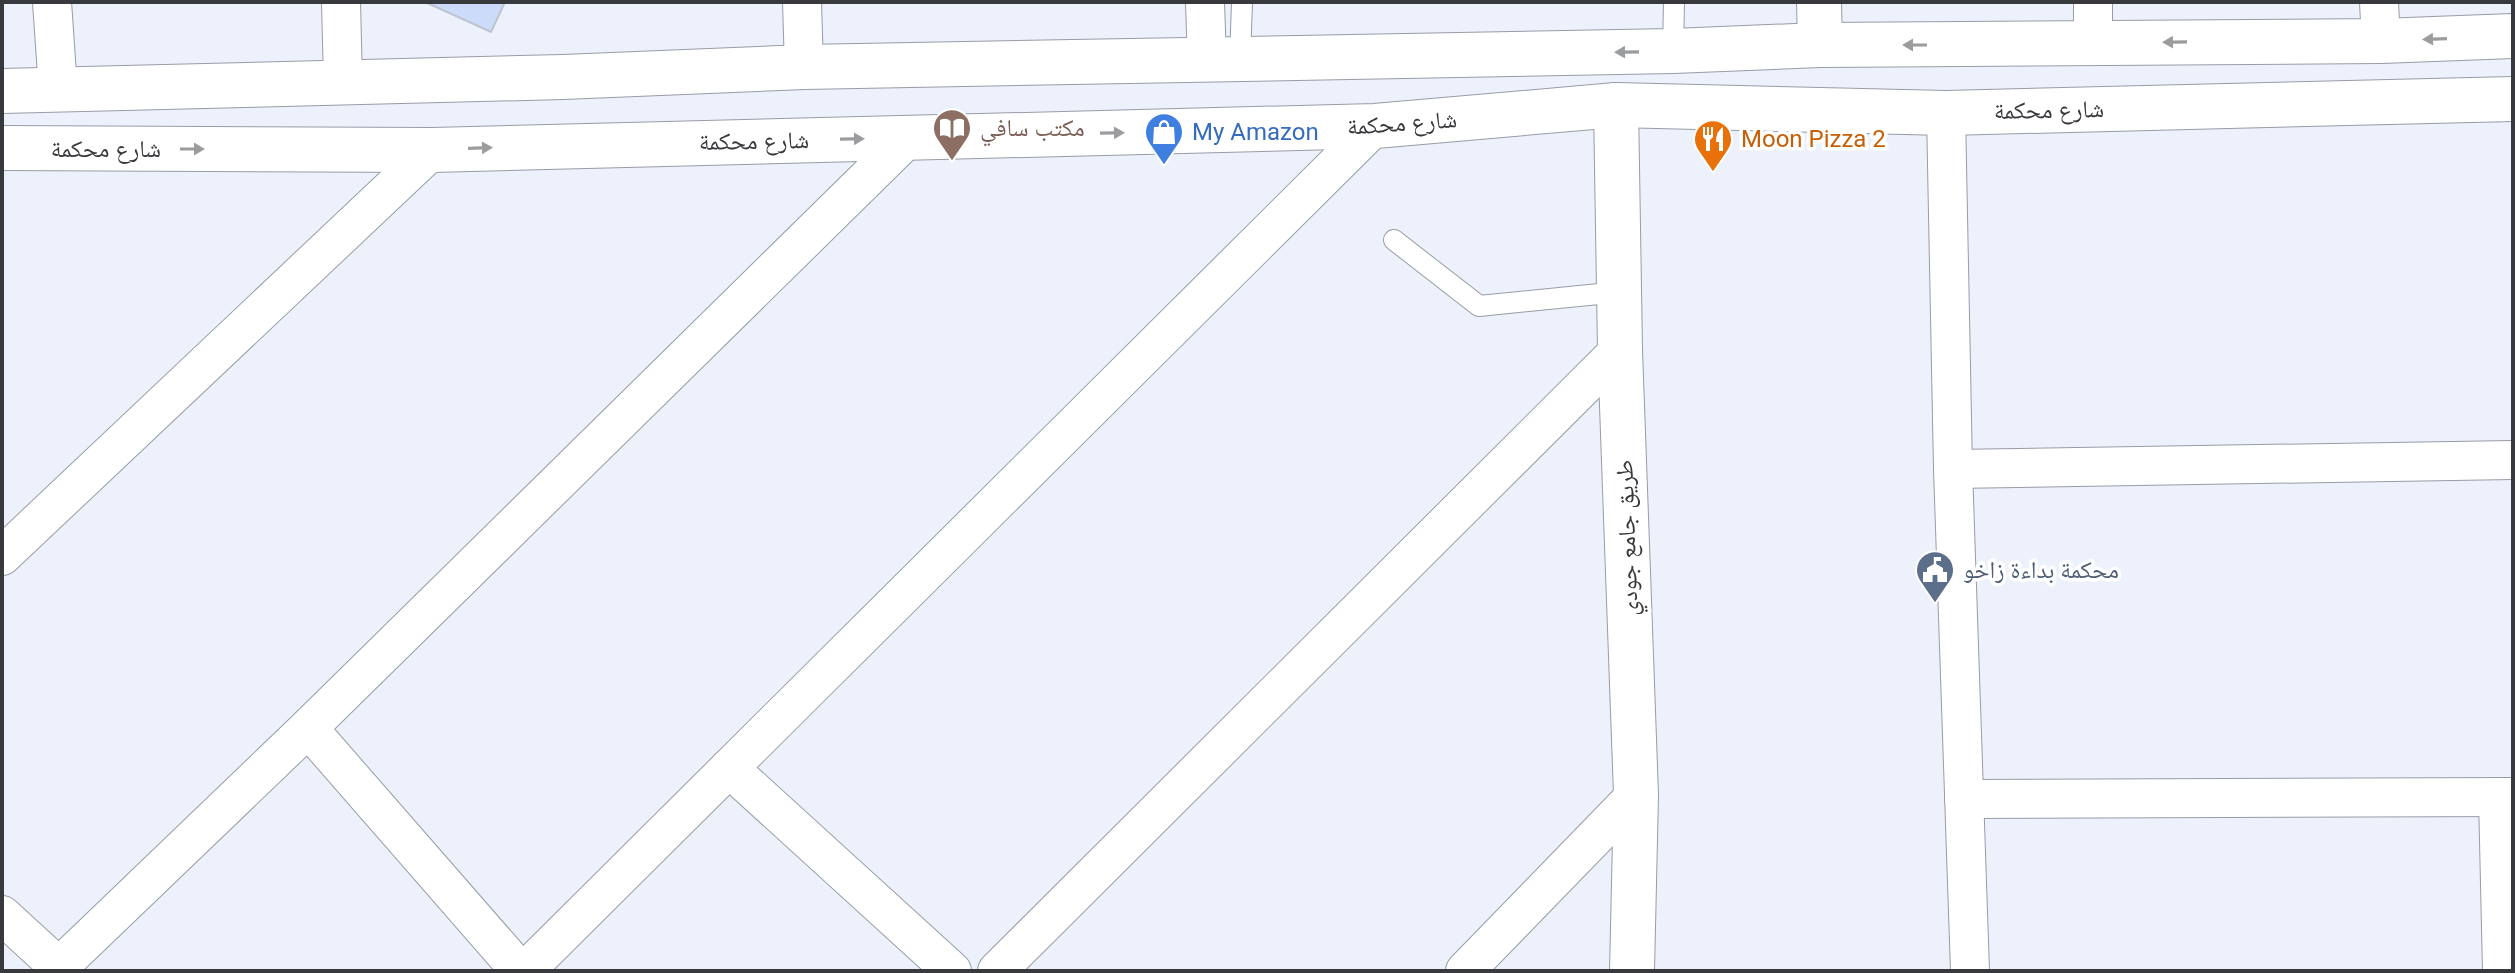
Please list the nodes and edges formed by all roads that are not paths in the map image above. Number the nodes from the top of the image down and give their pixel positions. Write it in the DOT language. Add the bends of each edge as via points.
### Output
graph roads {
  1 [pos="52,2"];
  2 [pos="341,2"];
  3 [pos="802,2"];
  4 [pos="1205,2"];
  5 [pos="1242,2"];
  6 [pos="1674,2"];
  7 [pos="1819,2"];
  8 [pos="2380,21"];
  9 [pos="2093,23"];
  10 [pos="2513,36"];
  11 [pos="1820,45"];
  12 [pos="1673,51"];
  13 [pos="1224,61"];
  14 [pos="804,67"];
  15 [pos="563,77"];
  16 [pos="343,82"];
  17 [pos="58,89"];
  18 [pos="2,91"];
  19 [pos="2513,99"];
  20 [pos="1616,105"];
  21 [pos="1946,113"];
  22 [pos="1375,126"];
  23 [pos="908,138"];
  24 [pos="565,146"];
  25 [pos="2,148"];
  26 [pos="432,150"];
  27 [pos="1394,240"];
  28 [pos="1619,292"];
  29 [pos="1620,350"];
  30 [pos="2513,460"];
  31 [pos="1953,469"];
  32 [pos="2,556"];
  33 [pos="308,728"];
  34 [pos="729,768"];
  35 [pos="1636,795"];
  36 [pos="2506,797"];
  37 [pos="1964,799"];
  38 [pos="2,915"];
  39 [pos="61,969"];
  40 [pos="523,971"];
  41 [pos="952,971"];
  42 [pos="997,971"];
  43 [pos="1465,971"];
  44 [pos="1632,971"];
  45 [pos="1970,971"];
  46 [pos="2502,971"];
  1 -- 17 [label="street"];
  2 -- 16 [label="street"];
  3 -- 14 [label="street"];
  4 -- 13 [label="street"];
  5 -- 13 [label="lane"];
  6 -- 12 [label="lane"];
  7 -- 11 [label="main road"];
  8 -- 9 [label="main road, one-way"];
  10 -- 8 [label="main road, one-way"];
  9 -- 11 [label="main road, one-way"];
  11 -- 12 [label="main road"];
  12 -- 13 [label="main road, one-way"];
  13 -- 14 [label="main road"];
  14 -- 15 [label="main road"];
  15 -- 16 [label="main road"];
  15 -- 24 [label="main road"];
  16 -- 17 [label="main road"];
  17 -- 18 [label="main road"];
  19 -- 21 [label="main road, شارع محكمة"];
  20 -- 21 [label="main road, شارع محكمة"];
  20 -- 22 [label="main road, شارع محكمة"];
  20 -- 28 [label="main road, طريق جامع جودي"];
  21 -- 31 [label="street"];
  23 -- 22 [label="main road, شارع محكمة, one-way"];
  22 -- 34 [label="street"];
  24 -- 23 [label="main road, شارع محكمة, one-way"];
  23 -- 33 [label="street"];
  26 -- 24 [label="main road, شارع محكمة, one-way"];
  25 -- 26 [label="main road, شارع محكمة, one-way"];
  26 -- 32 [label="street"];
  27 -- 28 [label="lane" via="1479,306"];
  28 -- 29 [label="main road, طريق جامع جودي"];
  29 -- 35 [label="main road, طريق جامع جودي"];
  29 -- 42 [label="street"];
  30 -- 31 [label="street"];
  31 -- 37 [label="street"];
  33 -- 39 [label="street"];
  33 -- 40 [label="street"];
  34 -- 40 [label="street"];
  34 -- 41 [label="street"];
  35 -- 43 [label="street"];
  35 -- 44 [label="main road, طريق جامع جودي"];
  36 -- 37 [label="street"];
  36 -- 46 [label="street"];
  37 -- 45 [label="street"];
  38 -- 39 [label="street"];
}
